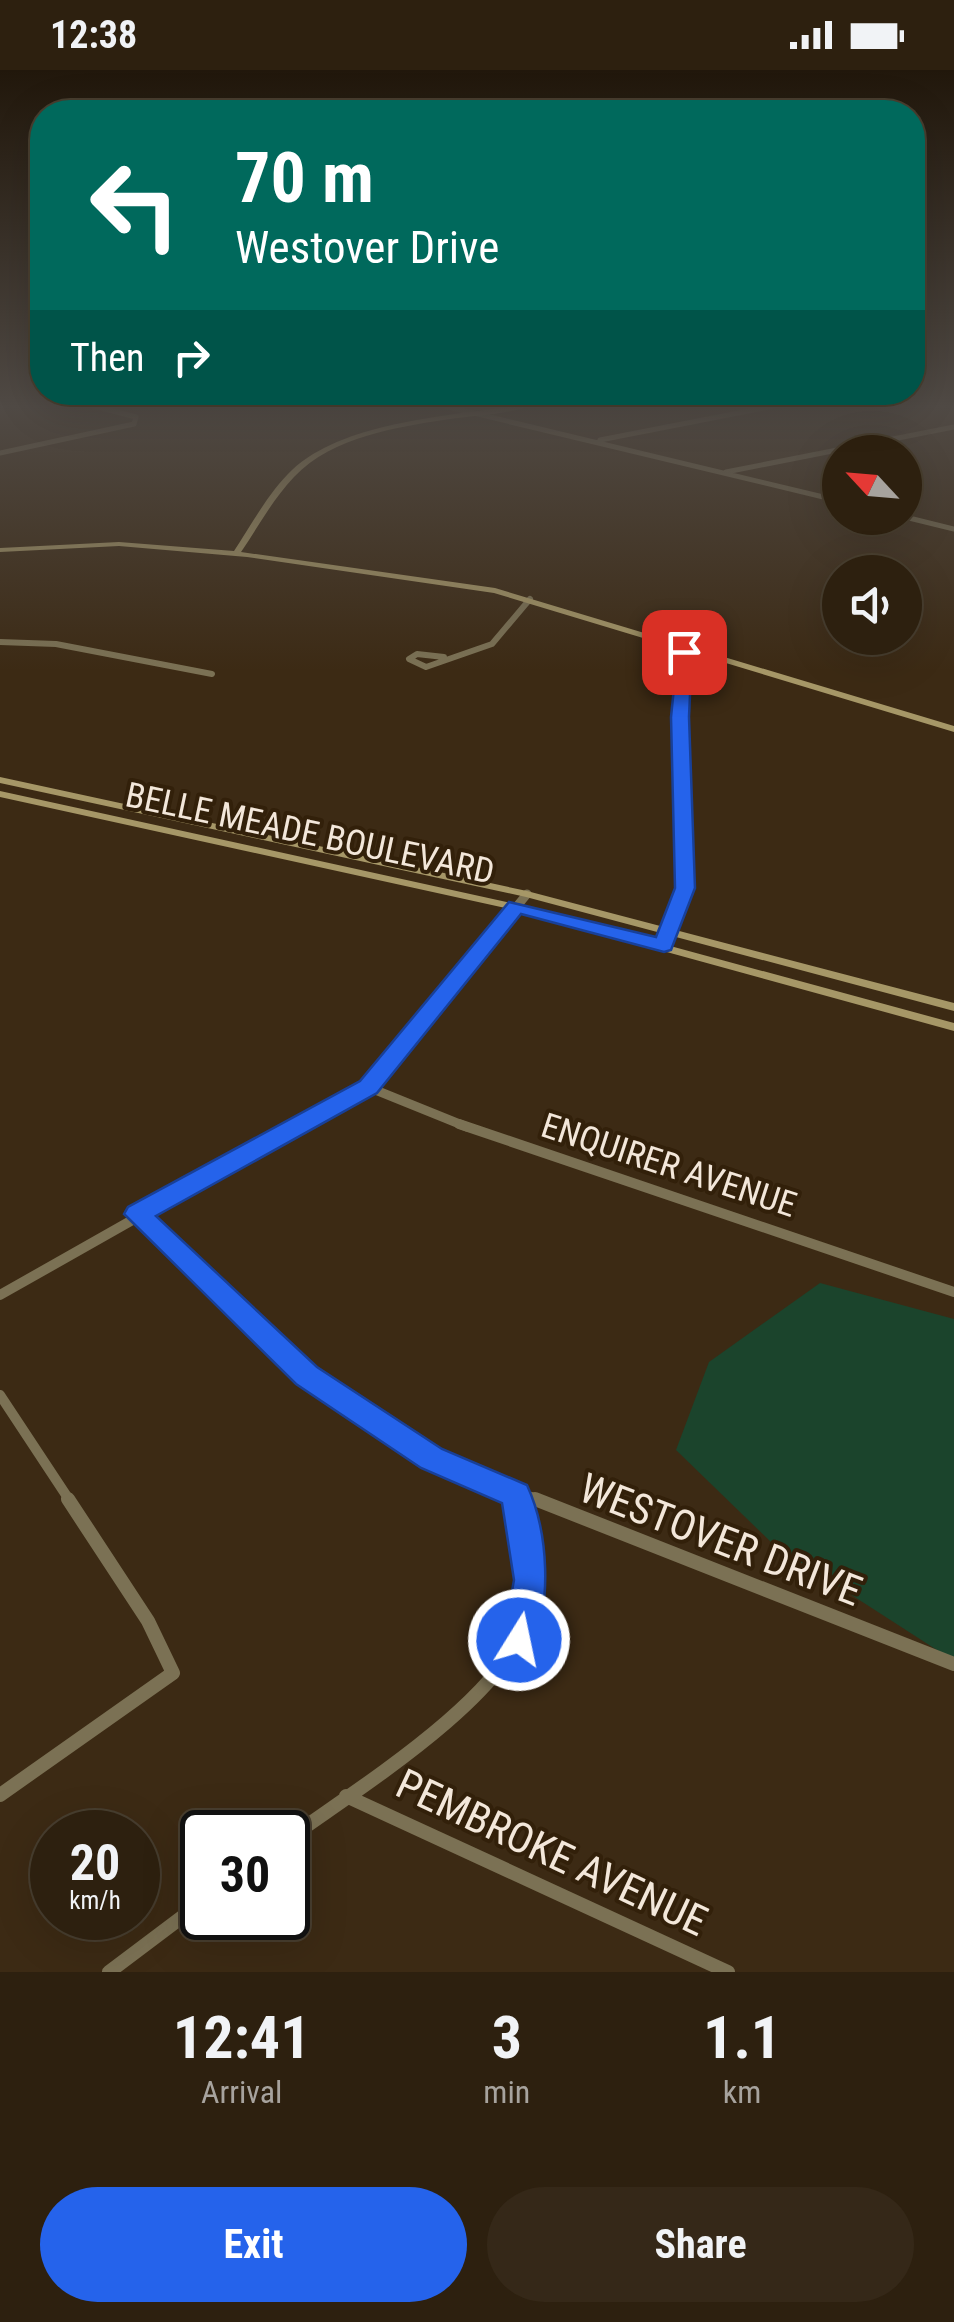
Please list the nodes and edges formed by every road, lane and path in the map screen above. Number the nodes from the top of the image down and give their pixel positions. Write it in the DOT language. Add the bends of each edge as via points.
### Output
graph roads {
  1 [pos="279,494"];
  2 [pos="922,521"];
  3 [pos="954,529"];
  4 [pos="0,550"];
  5 [pos="236,554"];
  6 [pos="530,599"];
  7 [pos="0,642"];
  8 [pos="684,652"];
  9 [pos="444,657"];
  10 [pos="212,674"];
  11 [pos="954,730"];
  12 [pos="0,780"];
  13 [pos="0,794"];
  14 [pos="241,829"];
  15 [pos="230,842"];
  16 [pos="302,844"];
  17 [pos="293,856"];
  18 [pos="528,894"];
  19 [pos="516,907"];
  20 [pos="670,930"];
  21 [pos="664,945"];
  22 [pos="954,1007"];
  23 [pos="954,1026"];
  24 [pos="368,1087"];
  25 [pos="138,1214"];
  26 [pos="954,1292"];
  27 [pos="0,1294"];
  28 [pos="0,1395"];
  29 [pos="516,1495"];
  30 [pos="954,1664"];
  31 [pos="0,1795"];
  32 [pos="346,1796"];
  33 [pos="310,1823"];
  34 [pos="180,1918"];
  35 [pos="108,1972"];
  36 [pos="728,1972"];
  1 -- 5 [label="street"];
  2 -- 3 [label="street"];
  4 -- 5 [label="street" via="103,543"];
  5 -- 6 [label="street"];
  6 -- 8 [label="street"];
  6 -- 9 [label="street" via="492,644"];
  7 -- 10 [label="street" via="56,644"];
  8 -- 11 [label="street"];
  8 -- 20 [label="street" via="687,848 684,895"];
  12 -- 14 [label="street, BELLE MEADE BOULEVARD"];
  13 -- 15 [label="street, BELLE MEADE BOULEVARD"];
  14 -- 15 [label="street"];
  14 -- 16 [label="street, BELLE MEADE BOULEVARD"];
  15 -- 17 [label="street, BELLE MEADE BOULEVARD"];
  16 -- 17 [label="street"];
  16 -- 18 [label="street, BELLE MEADE BOULEVARD"];
  17 -- 19 [label="street, BELLE MEADE BOULEVARD"];
  18 -- 19 [label="street"];
  18 -- 20 [label="street, BELLE MEADE BOULEVARD"];
  19 -- 21 [label="street, BELLE MEADE BOULEVARD"];
  19 -- 24 [label="street"];
  20 -- 21 [label="street"];
  20 -- 22 [label="street, BELLE MEADE BOULEVARD"];
  21 -- 23 [label="street, BELLE MEADE BOULEVARD"];
  24 -- 25 [label="street"];
  24 -- 26 [label="street, ENQUIRER AVENUE" via="438,1117"];
  25 -- 27 [label="street"];
  25 -- 29 [label="street, WESTOVER DRIVE" via="306,1376 432,1458"];
  28 -- 31 [label="street" via="148,1621 173,1673"];
  29 -- 30 [label="street, WESTOVER DRIVE"];
  29 -- 32 [label="street" via="530,1580 519,1640 490,1684"];
  32 -- 33 [label="street"];
  32 -- 36 [label="street, PEMBROKE AVENUE"];
  34 -- 35 [label="street"];
}
